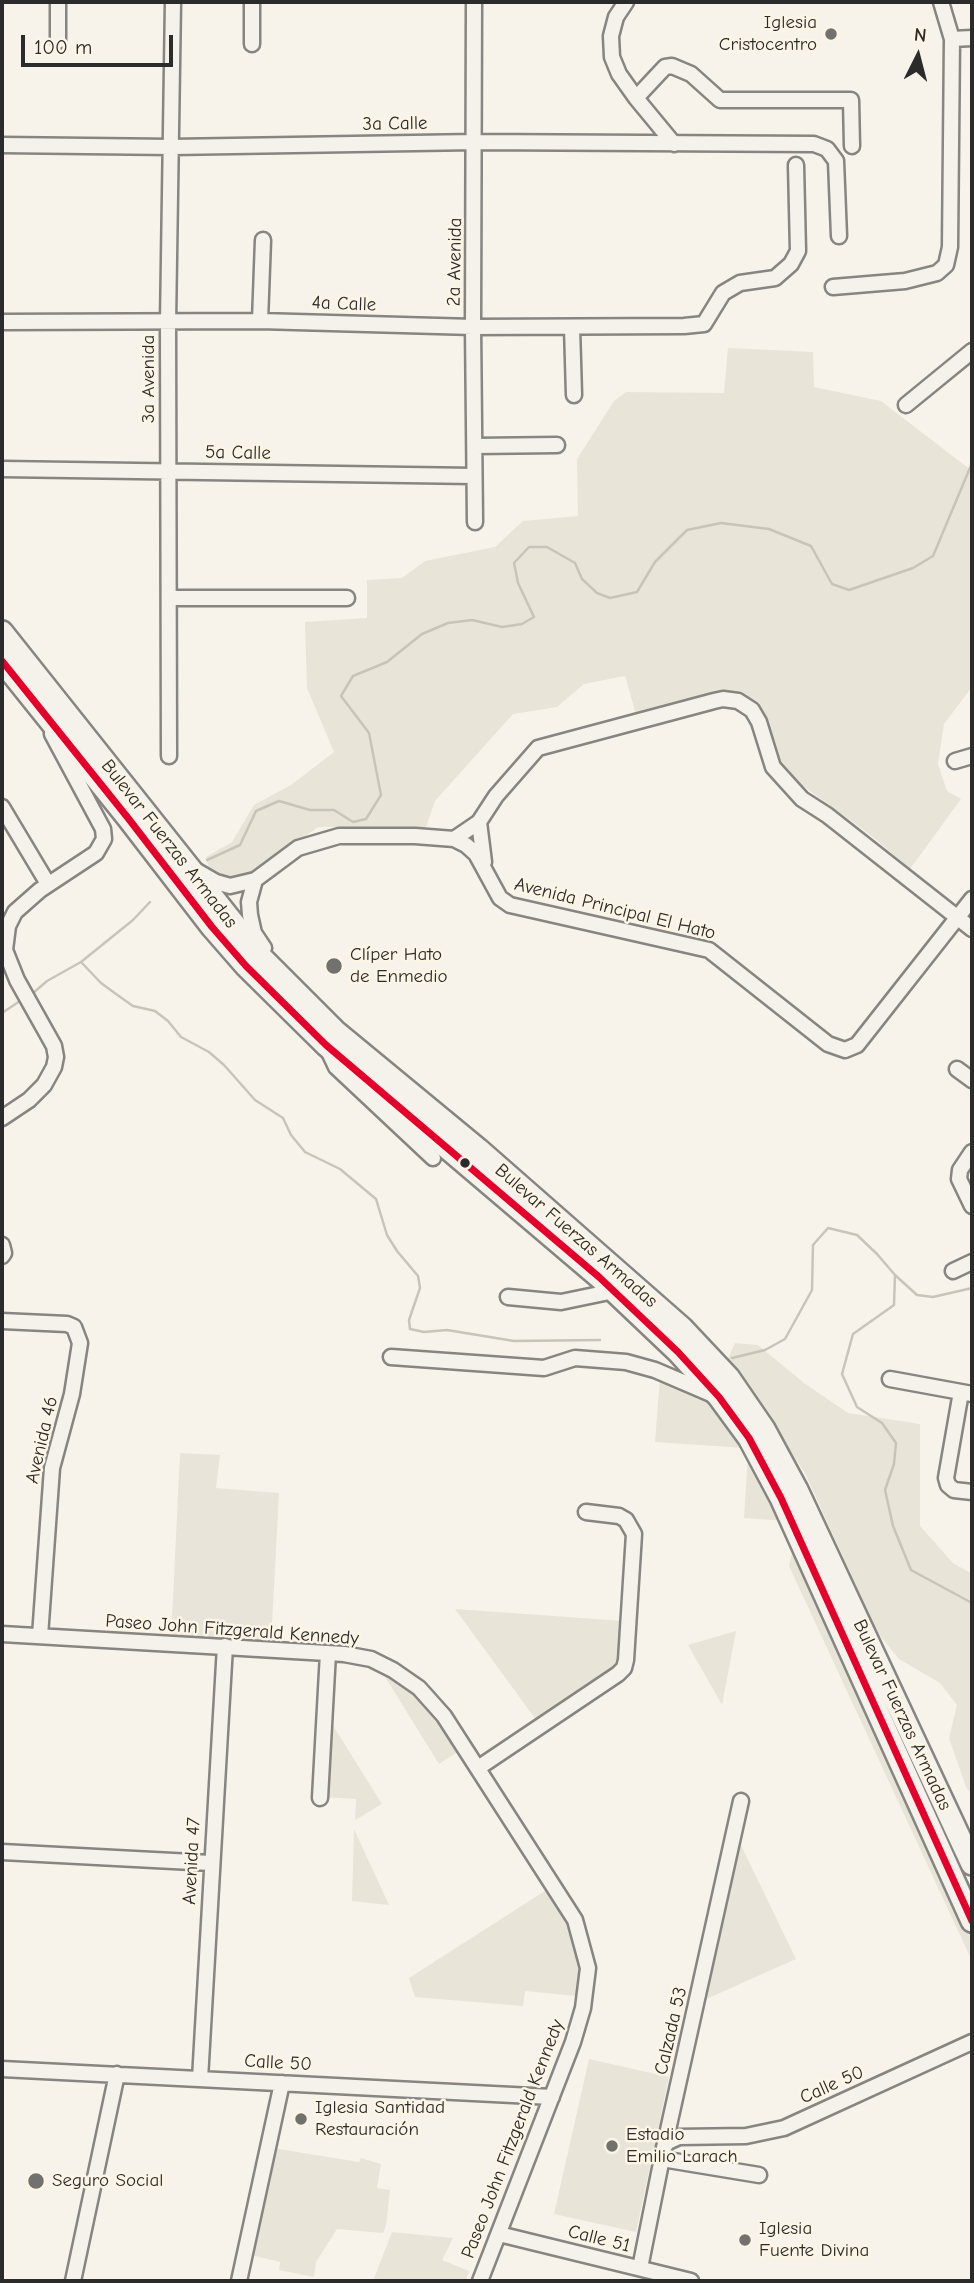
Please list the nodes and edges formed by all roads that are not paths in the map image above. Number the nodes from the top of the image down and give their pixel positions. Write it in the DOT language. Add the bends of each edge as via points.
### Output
graph roads {
  1 [pos="58,2"];
  2 [pos="173,2"];
  3 [pos="252,2"];
  4 [pos="474,2"];
  5 [pos="626,2"];
  6 [pos="941,2"];
  7 [pos="972,38"];
  8 [pos="951,39"];
  9 [pos="58,41"];
  10 [pos="252,44"];
  11 [pos="636,99"];
  12 [pos="475,142"];
  13 [pos="674,144"];
  14 [pos="2,145"];
  15 [pos="852,146"];
  16 [pos="172,147"];
  17 [pos="796,165"];
  18 [pos="839,236"];
  19 [pos="264,240"];
  20 [pos="833,287"];
  21 [pos="260,321"];
  22 [pos="2,322"];
  23 [pos="168,322"];
  24 [pos="473,327"];
  25 [pos="572,327"];
  26 [pos="972,351"];
  27 [pos="573,396"];
  28 [pos="906,405"];
  29 [pos="475,446"];
  30 [pos="557,446"];
  31 [pos="2,469"];
  32 [pos="169,472"];
  33 [pos="474,476"];
  34 [pos="475,522"];
  35 [pos="169,598"];
  36 [pos="347,598"];
  37 [pos="2,632"];
  38 [pos="2,661"];
  39 [pos="36,704"];
  40 [pos="972,756"];
  41 [pos="169,757"];
  42 [pos="955,761"];
  43 [pos="2,807"];
  44 [pos="126,816"];
  45 [pos="479,822"];
  46 [pos="103,829"];
  47 [pos="454,839"];
  48 [pos="186,864"];
  49 [pos="484,865"];
  50 [pos="255,880"];
  51 [pos="48,884"];
  52 [pos="972,899"];
  53 [pos="957,918"];
  54 [pos="972,929"];
  55 [pos="290,986"];
  56 [pos="326,1045"];
  57 [pos="957,1069"];
  58 [pos="972,1080"];
  59 [pos="2,1118"];
  60 [pos="972,1152"];
  61 [pos="433,1158"];
  62 [pos="972,1206"];
  63 [pos="2,1244"];
  64 [pos="2,1256"];
  65 [pos="972,1262"];
  66 [pos="953,1271"];
  67 [pos="614,1292"];
  68 [pos="508,1297"];
  69 [pos="2,1321"];
  70 [pos="391,1356"];
  71 [pos="890,1379"];
  72 [pos="967,1393"];
  73 [pos="719,1397"];
  74 [pos="972,1492"];
  75 [pos="586,1512"];
  76 [pos="2,1634"];
  77 [pos="40,1636"];
  78 [pos="225,1646"];
  79 [pos="328,1653"];
  80 [pos="478,1768"];
  81 [pos="320,1798"];
  82 [pos="741,1801"];
  83 [pos="2,1852"];
  84 [pos="211,1863"];
  85 [pos="972,1864"];
  86 [pos="972,1921"];
  87 [pos="972,2042"];
  88 [pos="2,2068"];
  89 [pos="117,2074"];
  90 [pos="200,2079"];
  91 [pos="282,2083"];
  92 [pos="552,2097"];
  93 [pos="663,2154"];
  94 [pos="759,2175"];
  95 [pos="499,2234"];
  96 [pos="640,2269"];
  97 [pos="73,2281"];
  98 [pos="239,2281"];
  99 [pos="480,2281"];
  100 [pos="691,2281"];
  1 -- 9 [label="street"];
  2 -- 16 [label="street, 3a Avenida"];
  3 -- 10 [label="street"];
  4 -- 12 [label="street, 2a Avenida"];
  5 -- 11 [label="street" via="613,26 612,57"];
  6 -- 8 [label="street"];
  7 -- 8 [label="street"];
  8 -- 20 [label="street" via="950,247 946,265 937,273 905,281"];
  11 -- 13 [label="street"];
  11 -- 15 [label="street" via="665,67 672,66 691,74 720,100 851,94"];
  12 -- 13 [label="street, 3a Calle"];
  12 -- 16 [label="street, 3a Calle"];
  12 -- 24 [label="street, 2a Avenida"];
  13 -- 18 [label="street, 3a Calle" via="814,144 827,149 836,161"];
  14 -- 16 [label="street, 3a Calle"];
  16 -- 23 [label="street, 3a Avenida"];
  17 -- 25 [label="street, 4a Calle" via="799,251 775,278 740,283 723,293 704,324"];
  19 -- 21 [label="street"];
  21 -- 23 [label="street, 4a Calle"];
  21 -- 24 [label="street, 4a Calle"];
  22 -- 23 [label="street, 4a Calle"];
  23 -- 32 [label="street, 3a Avenida"];
  24 -- 25 [label="street, 4a Calle"];
  24 -- 29 [label="street, 2a Avenida"];
  25 -- 27 [label="street"];
  26 -- 28 [label="street"];
  29 -- 30 [label="street"];
  29 -- 33 [label="street, 2a Avenida"];
  31 -- 32 [label="street, 5a Calle"];
  32 -- 33 [label="street, 5a Calle"];
  32 -- 35 [label="street, 3a Avenida"];
  33 -- 34 [label="street, 2a Avenida"];
  35 -- 36 [label="street"];
  35 -- 41 [label="street, 3a Avenida"];
  37 -- 48 [label="highway, Bulevar Fuerzas Armadas"];
  38 -- 39 [label="highway, Bulevar Fuerzas Armadas"];
  39 -- 44 [label="highway, Bulevar Fuerzas Armadas"];
  39 -- 46 [label="street"];
  40 -- 42 [label="street"];
  43 -- 51 [label="street"];
  44 -- 46 [label="street"];
  44 -- 56 [label="highway, Bulevar Fuerzas Armadas" via="239,959"];
  45 -- 47 [label="street"];
  45 -- 49 [label="street, Avenida Principal El Hato"];
  45 -- 53 [label="street" via="538,748 701,704 738,701 752,710 773,767 802,799"];
  46 -- 51 [label="street" via="104,839 96,853"];
  47 -- 49 [label="street, Avenida Principal El Hato" via="476,853"];
  47 -- 50 [label="street" via="340,836 298,848"];
  48 -- 50 [label="street" via="224,886"];
  48 -- 55 [label="highway, Bulevar Fuerzas Armadas" via="258,954"];
  49 -- 53 [label="street, Avenida Principal El Hato" via="500,898 510,905 709,950 828,1044 845,1050 857,1045"];
  50 -- 55 [label="street" via="249,902 254,933"];
  51 -- 59 [label="street" via="15,912 5,950 54,1046 54,1068 38,1091"];
  52 -- 53 [label="street, Avenida Principal El Hato"];
  53 -- 54 [label="street"];
  55 -- 85 [label="highway, Bulevar Fuerzas Armadas" via="335,1031 682,1328 729,1378 797,1490"];
  56 -- 61 [label="street" via="336,1067"];
  56 -- 67 [label="highway, Bulevar Fuerzas Armadas"];
  57 -- 58 [label="street"];
  60 -- 62 [label="street" via="958,1179"];
  63 -- 64 [label="street"];
  65 -- 66 [label="street"];
  67 -- 68 [label="street" via="561,1302"];
  67 -- 73 [label="highway, Bulevar Fuerzas Armadas"];
  69 -- 77 [label="street, Avenida 46" via="67,1324 74,1327 80,1343 52,1468"];
  70 -- 73 [label="street" via="544,1368 575,1359 626,1362"];
  71 -- 72 [label="street"];
  72 -- 74 [label="street" via="946,1478 954,1490"];
  73 -- 86 [label="highway, Bulevar Fuerzas Armadas" via="749,1438 781,1498"];
  75 -- 80 [label="street" via="620,1516 634,1534 624,1668"];
  76 -- 77 [label="street, Paseo John Fitzgerald Kennedy"];
  77 -- 78 [label="street, Paseo John Fitzgerald Kennedy"];
  78 -- 79 [label="street, Paseo John Fitzgerald Kennedy"];
  78 -- 84 [label="street, Avenida 47"];
  79 -- 80 [label="street, Paseo John Fitzgerald Kennedy" via="371,1659 419,1688 444,1716"];
  79 -- 81 [label="street"];
  80 -- 92 [label="street, Paseo John Fitzgerald Kennedy" via="575,1920 588,1968 583,2008"];
  82 -- 93 [label="street, Calzada 53"];
  83 -- 84 [label="street"];
  84 -- 90 [label="street, Avenida 47"];
  87 -- 93 [label="street, Calle 50" via="784,2128 738,2137 679,2137 667,2142"];
  88 -- 89 [label="street, Calle 50"];
  89 -- 90 [label="street, Calle 50"];
  89 -- 97 [label="street"];
  90 -- 91 [label="street, Calle 50"];
  91 -- 92 [label="street, Calle 50"];
  91 -- 98 [label="street"];
  92 -- 95 [label="street, Paseo John Fitzgerald Kennedy"];
  93 -- 94 [label="street"];
  93 -- 96 [label="street, Calzada 53"];
  95 -- 96 [label="street, Calle 51"];
  95 -- 99 [label="street, Paseo John Fitzgerald Kennedy"];
  96 -- 100 [label="street, Calle 51"];
}
